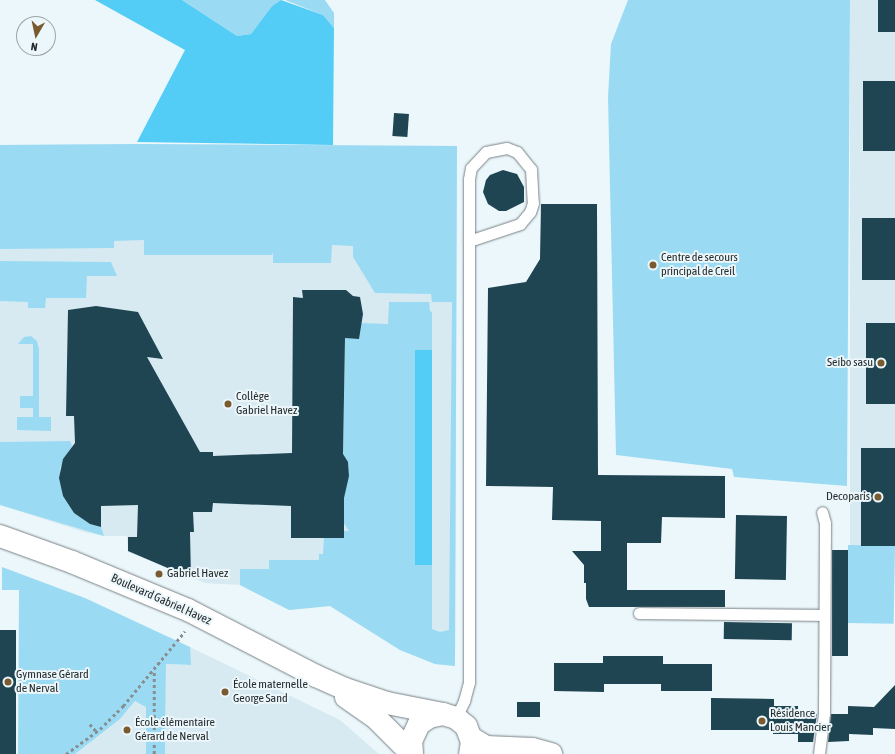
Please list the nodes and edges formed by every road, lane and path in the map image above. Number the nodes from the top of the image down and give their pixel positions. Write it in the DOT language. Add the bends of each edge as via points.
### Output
graph roads {
  1 [pos="469,241"];
  2 [pos="822,512"];
  3 [pos="0,536"];
  4 [pos="639,613"];
  5 [pos="824,615"];
  6 [pos="187,629"];
  7 [pos="154,671"];
  8 [pos="316,676"];
  9 [pos="449,716"];
  10 [pos="90,724"];
  11 [pos="97,732"];
  12 [pos="471,746"];
  13 [pos="66,754"];
  14 [pos="154,754"];
  15 [pos="412,754"];
  16 [pos="551,754"];
  17 [pos="819,754"];
  1 -- 1 [label="lane" via="520,224 530,212 533,203 531,169 518,152 496,148 477,159 471,168"];
  1 -- 9 [label="lane" via="469,682 464,702"];
  2 -- 5 [label="lane" via="825,523"];
  3 -- 8 [label="street, Boulevard Gabriel Havez" via="188,610"];
  4 -- 5 [label="lane"];
  5 -- 17 [label="lane" via="824,713"];
  6 -- 7 [label="path"];
  7 -- 11 [label="path"];
  7 -- 14 [label="path"];
  8 -- 9 [label="street, Boulevard Gabriel Havez" via="376,700"];
  8 -- 15 [label="street, Boulevard Gabriel Havez" via="377,719"];
  9 -- 12 [label="street" via="466,726"];
  9 -- 15 [label="street" via="429,717 418,724 412,736"];
  10 -- 11 [label="path"];
  11 -- 13 [label="path"];
  12 -- 16 [label="street" via="525,749"];
}
